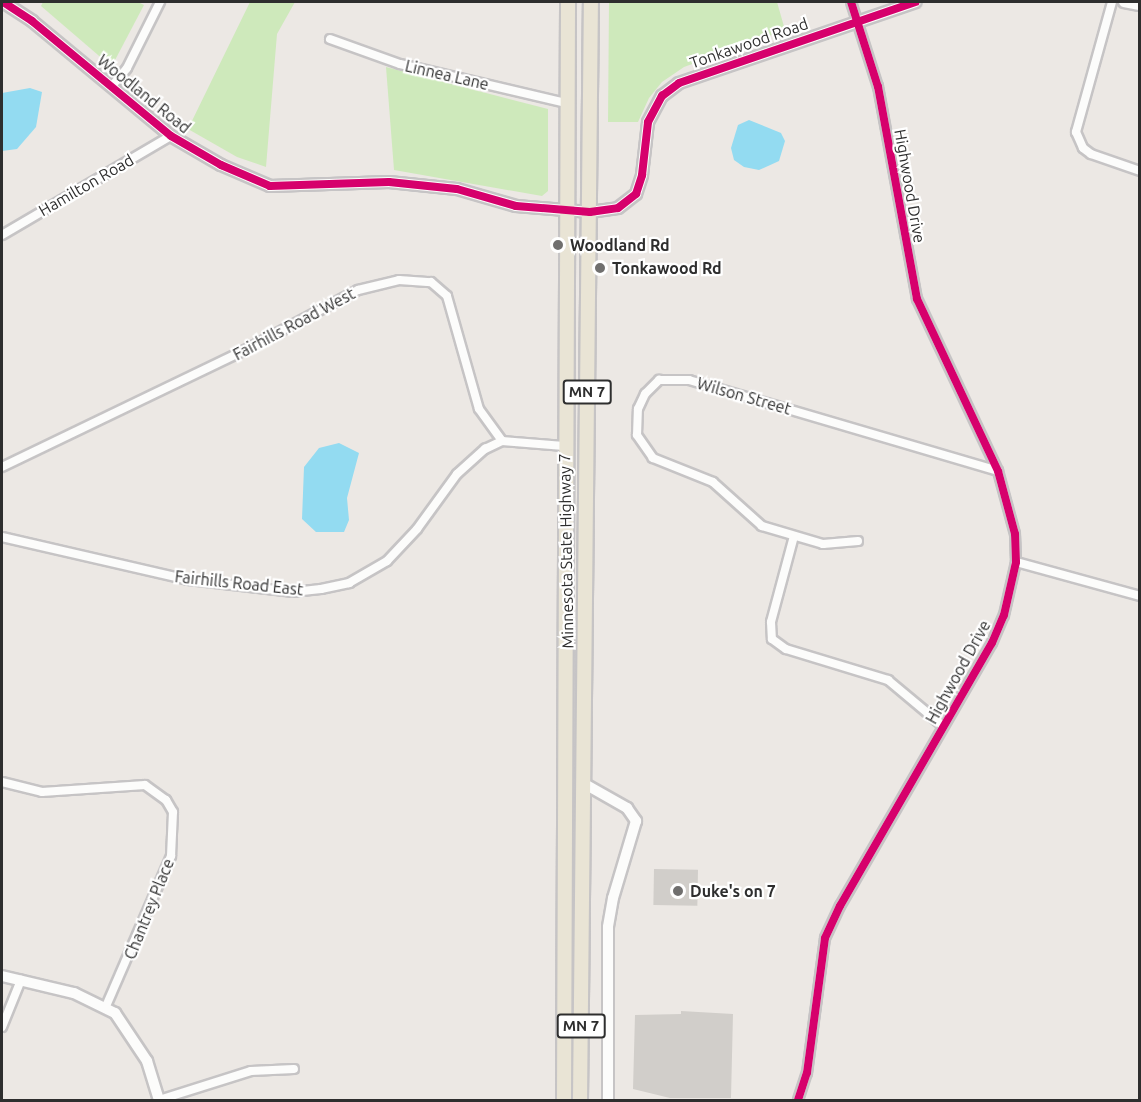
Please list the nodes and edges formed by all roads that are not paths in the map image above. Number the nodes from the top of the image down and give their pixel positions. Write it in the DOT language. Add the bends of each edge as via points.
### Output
graph roads {
  1 [pos="3,2"];
  2 [pos="160,2"];
  3 [pos="568,2"];
  4 [pos="591,2"];
  5 [pos="851,2"];
  6 [pos="916,2"];
  7 [pos="1112,2"];
  8 [pos="1124,2"];
  9 [pos="1140,5"];
  10 [pos="858,21"];
  11 [pos="330,39"];
  12 [pos="112,86"];
  13 [pos="566,103"];
  14 [pos="171,136"];
  15 [pos="1140,171"];
  16 [pos="565,211"];
  17 [pos="590,212"];
  18 [pos="2,235"];
  19 [pos="502,441"];
  20 [pos="564,446"];
  21 [pos="2,467"];
  22 [pos="998,471"];
  23 [pos="794,536"];
  24 [pos="2,537"];
  25 [pos="858,541"];
  26 [pos="1016,562"];
  27 [pos="1140,596"];
  28 [pos="944,726"];
  29 [pos="2,782"];
  30 [pos="583,783"];
  31 [pos="2,976"];
  32 [pos="21,981"];
  33 [pos="106,1006"];
  34 [pos="2,1027"];
  35 [pos="294,1069"];
  36 [pos="159,1100"];
  37 [pos="564,1101"];
  38 [pos="580,1101"];
  39 [pos="608,1101"];
  40 [pos="798,1101"];
  1 -- 12 [label="street, Woodland Road"];
  2 -- 12 [label="street" via="127,68"];
  3 -- 13 [label="main road, Minnesota State Highway 7 / MN 7"];
  4 -- 17 [label="main road, Minnesota State Highway 7 / MN 7"];
  5 -- 10 [label="street, Highwood Drive"];
  6 -- 10 [label="street, Tonkawood Road"];
  7 -- 15 [label="street" via="1076,132 1083,148 1091,154"];
  8 -- 9 [label="street"];
  10 -- 17 [label="street, Tonkawood Road" via="691,76 671,89 648,122 636,194 618,208"];
  10 -- 22 [label="street, Highwood Drive" via="878,87 918,299"];
  11 -- 13 [label="street, Linnea Lane" via="400,64"];
  12 -- 14 [label="street, Woodland Road"];
  13 -- 16 [label="main road, Minnesota State Highway 7 / MN 7"];
  14 -- 16 [label="street, Woodland Road" via="221,165 270,186 388,182 457,189 516,206"];
  14 -- 18 [label="street, Hamilton Road"];
  16 -- 17 [label="street, Tonkawood Road"];
  16 -- 20 [label="main road, Minnesota State Highway 7 / MN 7"];
  17 -- 30 [label="main road, Minnesota State Highway 7 / MN 7"];
  19 -- 20 [label="street"];
  19 -- 21 [label="street, Fairhills Road West" via="476,400 447,296 431,282 399,280 358,290 245,350"];
  19 -- 24 [label="street, Fairhills Road East" via="470,460 387,561 348,582 321,590 293,592 188,580"];
  20 -- 37 [label="main road, Minnesota State Highway 7 / MN 7"];
  22 -- 23 [label="street, Wilson Street" via="689,380 659,380 645,394 638,409 637,435 645,452 668,466 713,482 762,526"];
  22 -- 26 [label="street, Highwood Drive" via="1013,524"];
  23 -- 25 [label="street, Wilson Street" via="835,546"];
  23 -- 28 [label="street" via="771,622 772,639 786,649 888,680"];
  26 -- 27 [label="street"];
  26 -- 28 [label="street, Highwood Drive" via="1004,615 992,643"];
  28 -- 40 [label="street, Highwood Drive" via="825,938 807,1073"];
  29 -- 33 [label="street, Chantrey Place" via="42,792 145,785 166,800 173,812 171,856"];
  30 -- 38 [label="main road, Minnesota State Highway 7 / MN 7"];
  30 -- 39 [label="street" via="627,808 636,821 608,927"];
  31 -- 32 [label="street"];
  32 -- 33 [label="street" via="74,993"];
  32 -- 34 [label="street"];
  33 -- 36 [label="street" via="147,1061"];
  35 -- 36 [label="street" via="251,1071"];
}
